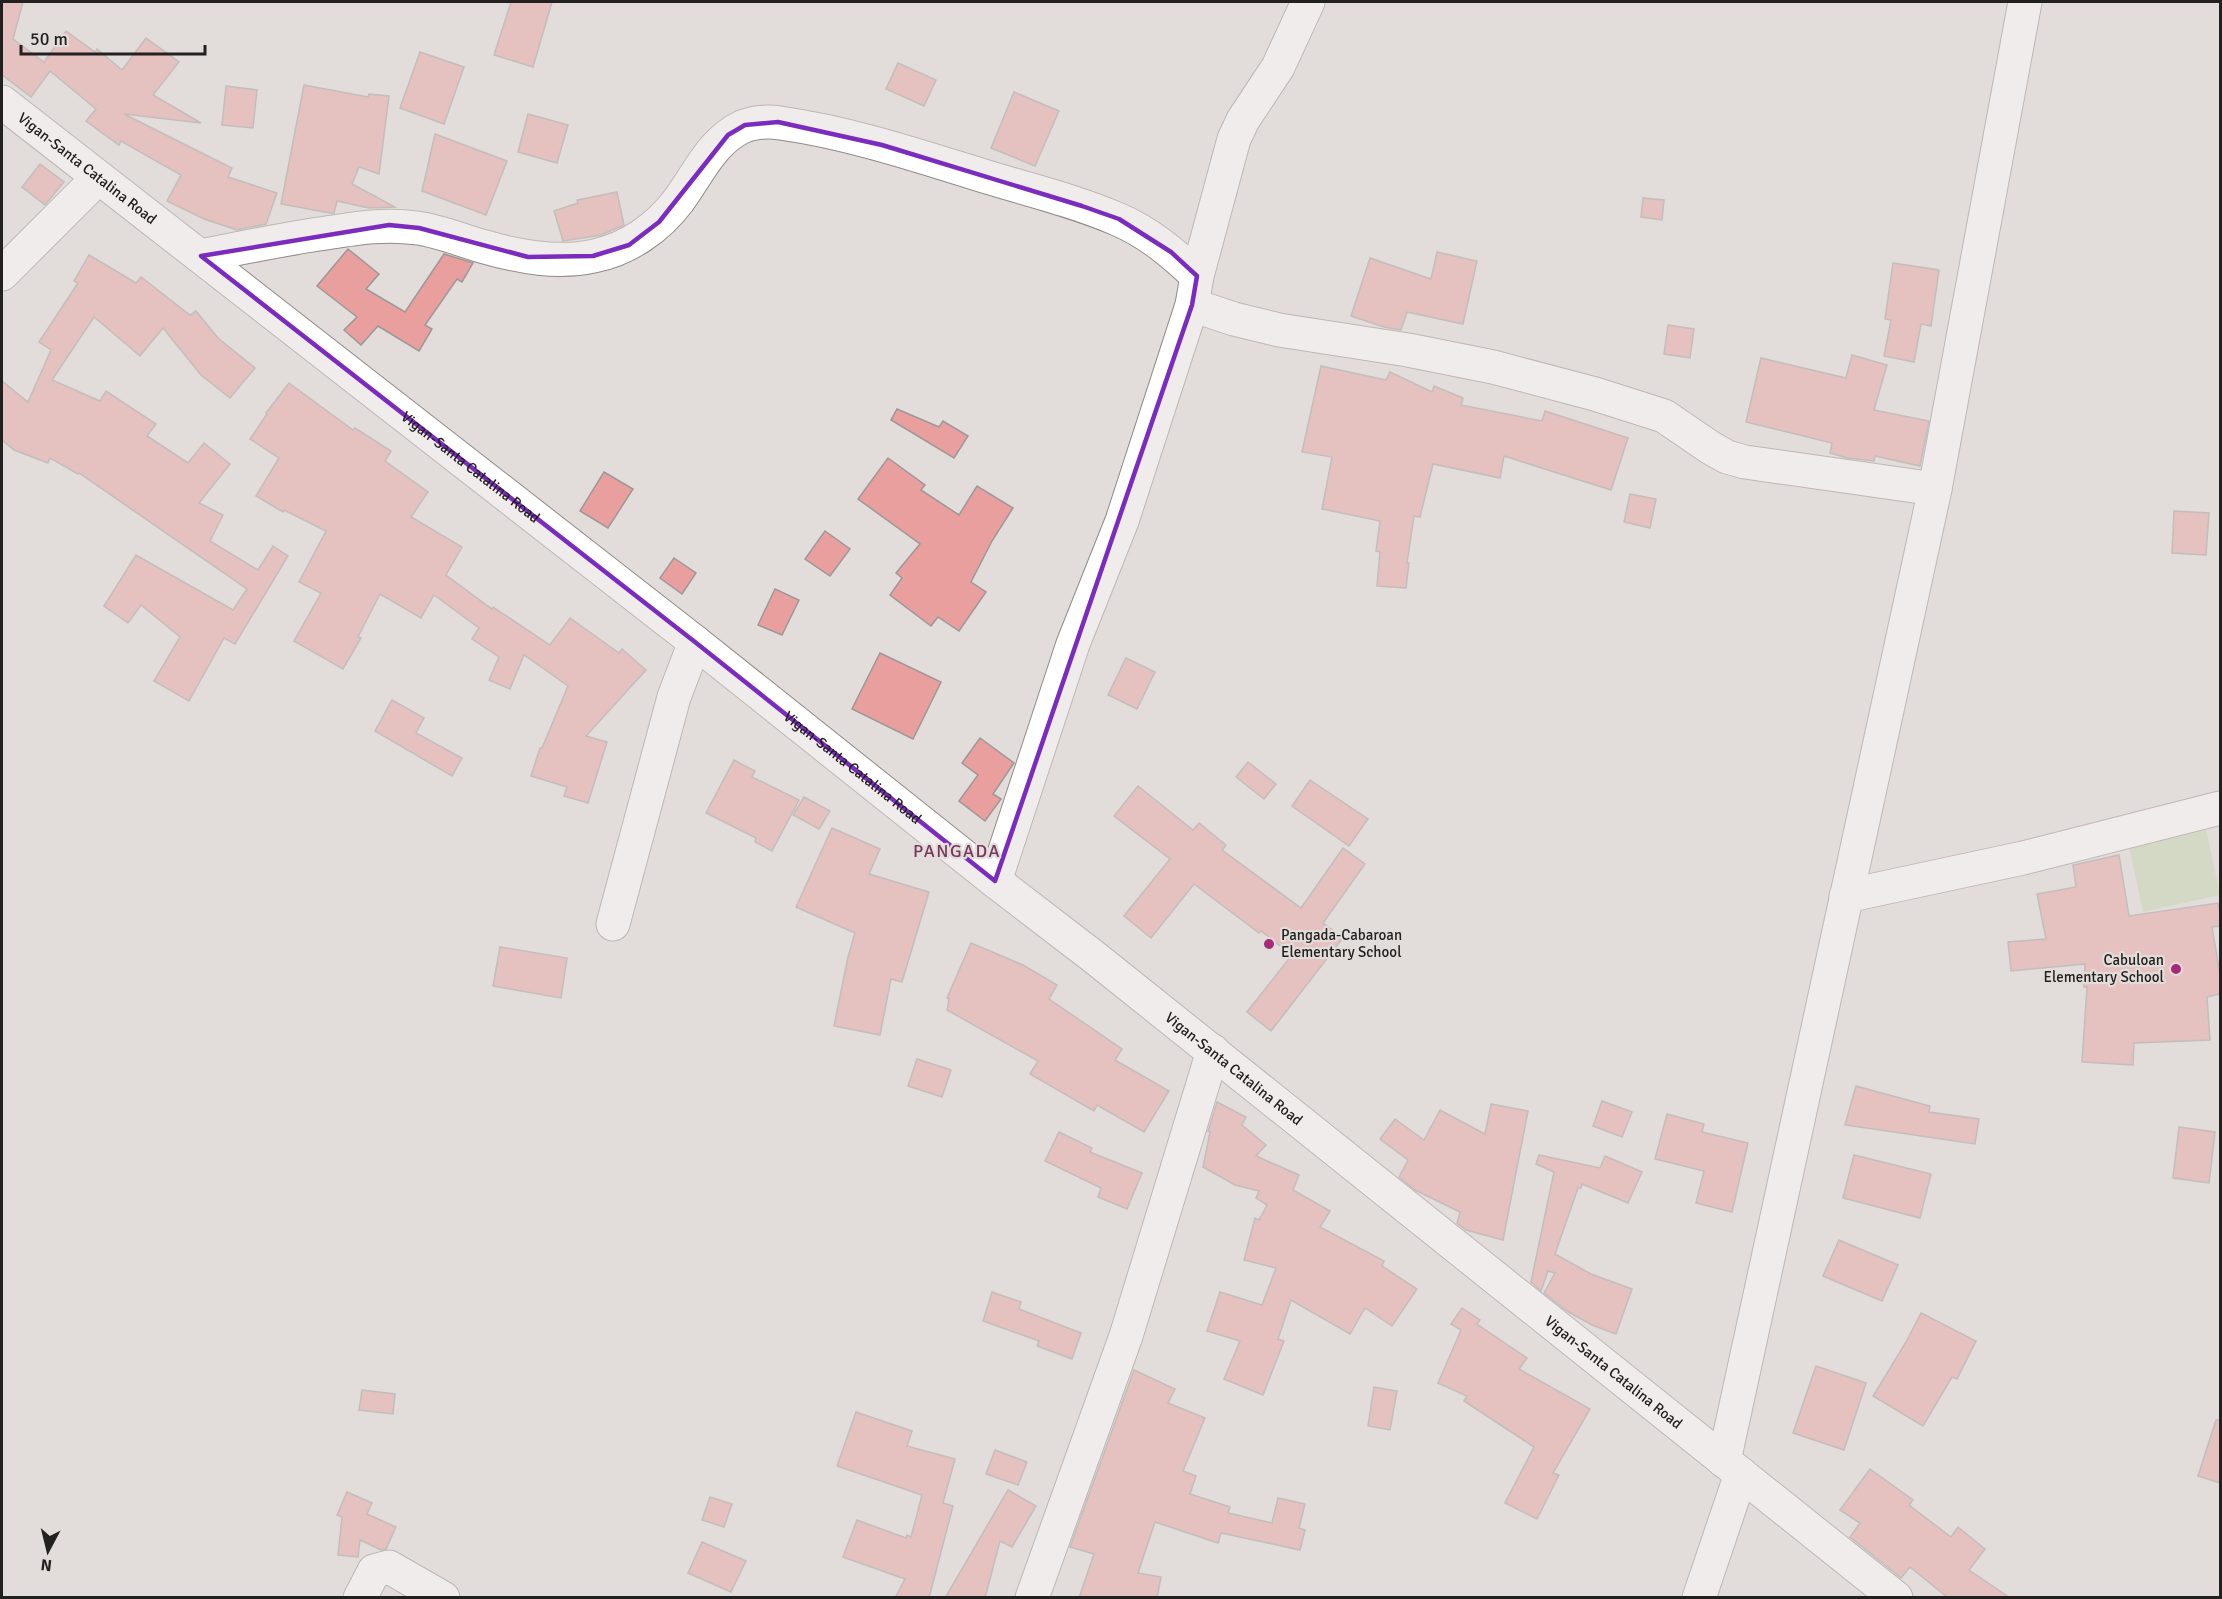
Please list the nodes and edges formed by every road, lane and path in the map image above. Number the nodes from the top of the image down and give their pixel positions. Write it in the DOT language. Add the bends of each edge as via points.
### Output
graph roads {
  1 [pos="1308,2"];
  2 [pos="2025,2"];
  3 [pos="2,102"];
  4 [pos="98,178"];
  5 [pos="201,256"];
  6 [pos="2,274"];
  7 [pos="1194,291"];
  8 [pos="1935,489"];
  9 [pos="695,642"];
  10 [pos="2220,808"];
  11 [pos="995,881"];
  12 [pos="1846,896"];
  13 [pos="613,924"];
  14 [pos="1213,1051"];
  15 [pos="1732,1468"];
  16 [pos="360,1598"];
  17 [pos="442,1598"];
  18 [pos="1032,1598"];
  19 [pos="1699,1598"];
  20 [pos="1896,1598"];
  1 -- 7 [label="street" via="1278,67 1234,139"];
  2 -- 8 [label="street"];
  3 -- 4 [label="street, Vigan-Santa Catalina Road"];
  4 -- 5 [label="street, Vigan-Santa Catalina Road"];
  4 -- 6 [label="street"];
  5 -- 7 [label="street" via="389,225 419,228 528,257 593,256 629,245 659,222 728,135 745,125 778,122 882,145 1110,216 1171,252"];
  5 -- 9 [label="street, Vigan-Santa Catalina Road"];
  7 -- 8 [label="street" via="1234,319 1408,350 1595,394 1664,416 1711,448 1745,462"];
  7 -- 11 [label="street" via="1122,521 1073,644"];
  8 -- 12 [label="street"];
  9 -- 11 [label="street, Vigan-Santa Catalina Road"];
  9 -- 13 [label="street" via="671,707"];
  10 -- 12 [label="street" via="2023,858"];
  11 -- 14 [label="street, Vigan-Santa Catalina Road"];
  12 -- 15 [label="street"];
  14 -- 15 [label="street, Vigan-Santa Catalina Road"];
  14 -- 18 [label="street" via="1126,1336"];
  15 -- 19 [label="street"];
  15 -- 20 [label="street, Vigan-Santa Catalina Road"];
  16 -- 17 [label="street" via="374,1570 389,1568"];
}
